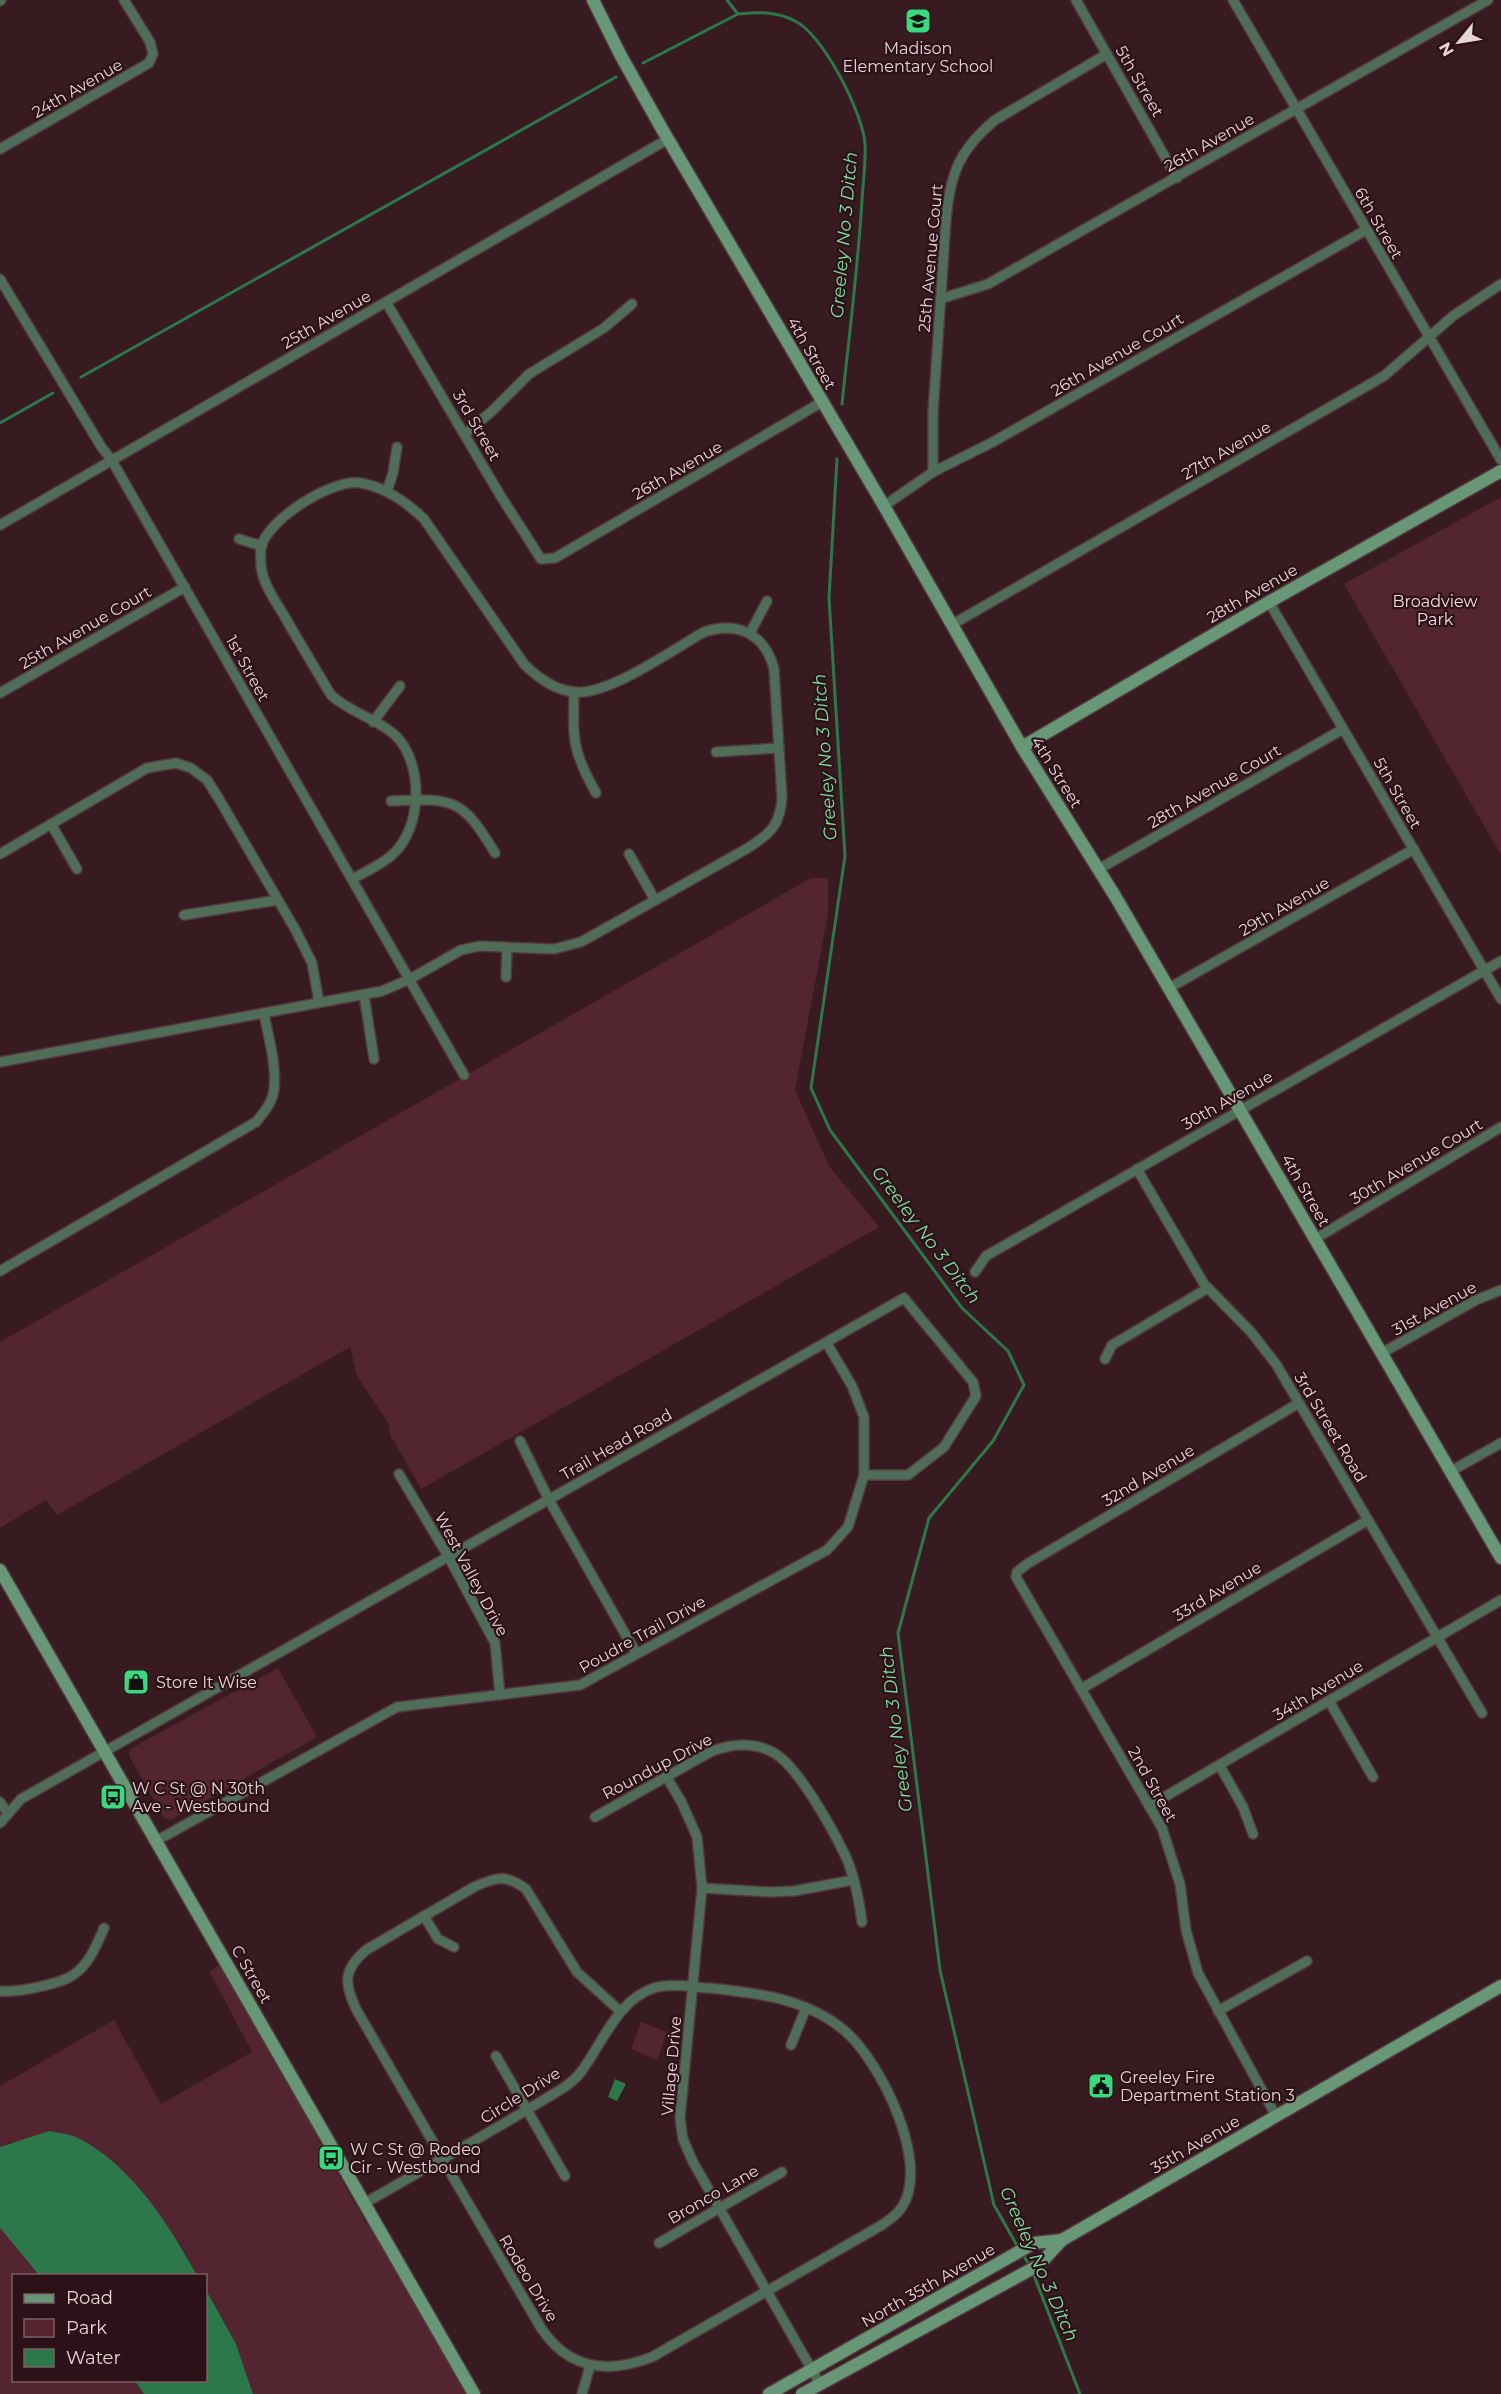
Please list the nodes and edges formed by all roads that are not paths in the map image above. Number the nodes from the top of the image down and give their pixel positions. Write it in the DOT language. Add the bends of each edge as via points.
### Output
graph roads {
  1 [pos="124,0"];
  2 [pos="593,0"];
  3 [pos="1076,0"];
  4 [pos="1233,0"];
  5 [pos="1488,0"];
  6 [pos="1107,54"];
  7 [pos="1295,109"];
  8 [pos="668,139"];
  9 [pos="0,149"];
  10 [pos="1177,178"];
  11 [pos="1366,230"];
  12 [pos="0,279"];
  13 [pos="1501,284"];
  14 [pos="940,299"];
  15 [pos="386,302"];
  16 [pos="632,304"];
  17 [pos="1430,338"];
  18 [pos="822,402"];
  19 [pos="465,434"];
  20 [pos="397,447"];
  21 [pos="111,459"];
  22 [pos="1501,460"];
  23 [pos="1501,471"];
  24 [pos="933,472"];
  25 [pos="387,491"];
  26 [pos="884,506"];
  27 [pos="0,525"];
  28 [pos="240,539"];
  29 [pos="261,546"];
  30 [pos="546,558"];
  31 [pos="185,587"];
  32 [pos="767,601"];
  33 [pos="1269,602"];
  34 [pos="952,624"];
  35 [pos="750,633"];
  36 [pos="400,686"];
  37 [pos="574,692"];
  38 [pos="0,693"];
  39 [pos="374,722"];
  40 [pos="1343,729"];
  41 [pos="778,747"];
  42 [pos="1022,747"];
  43 [pos="716,752"];
  44 [pos="596,793"];
  45 [pos="415,800"];
  46 [pos="392,801"];
  47 [pos="51,824"];
  48 [pos="1414,849"];
  49 [pos="495,853"];
  50 [pos="0,854"];
  51 [pos="629,854"];
  52 [pos="77,869"];
  53 [pos="1099,869"];
  54 [pos="352,879"];
  55 [pos="278,900"];
  56 [pos="655,900"];
  57 [pos="184,915"];
  58 [pos="507,949"];
  59 [pos="1501,961"];
  60 [pos="1485,970"];
  61 [pos="507,977"];
  62 [pos="410,979"];
  63 [pos="1169,988"];
  64 [pos="364,995"];
  65 [pos="1501,999"];
  66 [pos="319,1002"];
  67 [pos="264,1013"];
  68 [pos="374,1059"];
  69 [pos="0,1062"];
  70 [pos="464,1076"];
  71 [pos="1240,1110"];
  72 [pos="1501,1127"];
  73 [pos="1137,1169"];
  74 [pos="1315,1239"];
  75 [pos="0,1271"];
  76 [pos="975,1272"];
  77 [pos="1208,1288"];
  78 [pos="1501,1290"];
  79 [pos="826,1342"];
  80 [pos="1382,1353"];
  81 [pos="1106,1359"];
  82 [pos="1299,1403"];
  83 [pos="520,1441"];
  84 [pos="1501,1443"];
  85 [pos="1450,1471"];
  86 [pos="399,1474"];
  87 [pos="864,1475"];
  88 [pos="549,1500"];
  89 [pos="1368,1520"];
  90 [pos="448,1556"];
  91 [pos="1501,1558"];
  92 [pos="0,1570"];
  93 [pos="1016,1577"];
  94 [pos="1501,1600"];
  95 [pos="1437,1637"];
  96 [pos="636,1653"];
  97 [pos="1081,1689"];
  98 [pos="500,1695"];
  99 [pos="1329,1701"];
  100 [pos="1482,1713"];
  101 [pos="105,1752"];
  102 [pos="1220,1766"];
  103 [pos="666,1776"];
  104 [pos="1373,1777"];
  105 [pos="0,1802"];
  106 [pos="1149,1806"];
  107 [pos="8,1814"];
  108 [pos="595,1817"];
  109 [pos="0,1824"];
  110 [pos="1253,1834"];
  111 [pos="156,1841"];
  112 [pos="854,1880"];
  113 [pos="702,1888"];
  114 [pos="424,1916"];
  115 [pos="862,1922"];
  116 [pos="104,1928"];
  117 [pos="453,1947"];
  118 [pos="1307,1961"];
  119 [pos="1501,1986"];
  120 [pos="693,1987"];
  121 [pos="0,1991"];
  122 [pos="806,2008"];
  123 [pos="1218,2011"];
  124 [pos="621,2012"];
  125 [pos="791,2045"];
  126 [pos="496,2056"];
  127 [pos="528,2110"];
  128 [pos="1276,2116"];
  129 [pos="442,2158"];
  130 [pos="782,2172"];
  131 [pos="565,2176"];
  132 [pos="365,2203"];
  133 [pos="720,2206"];
  134 [pos="1062,2240"];
  135 [pos="659,2242"];
  136 [pos="768,2291"];
  137 [pos="590,2366"];
  138 [pos="813,2369"];
  139 [pos="820,2384"];
  140 [pos="474,2394"];
  141 [pos="582,2394"];
  142 [pos="769,2394"];
  143 [pos="802,2394"];
  1 -- 9 [label="street, 24th Avenue" via="150,42 153,54 149,63"];
  2 -- 8 [label="street, 4th Street"];
  3 -- 6 [label="street, 5th Street"];
  4 -- 7 [label="street, 6th Street"];
  5 -- 7 [label="street, 26th Avenue"];
  6 -- 10 [label="street, 5th Street"];
  6 -- 14 [label="street, 25th Avenue Court" via="994,120 964,150 948,193"];
  7 -- 10 [label="street, 26th Avenue"];
  7 -- 11 [label="street, 6th Street"];
  8 -- 15 [label="street, 25th Avenue"];
  8 -- 18 [label="street, 4th Street"];
  10 -- 14 [label="street, 26th Avenue" via="988,284"];
  11 -- 17 [label="street, 6th Street"];
  11 -- 24 [label="street, 26th Avenue Court" via="1002,438"];
  12 -- 21 [label="street, 1st Street"];
  13 -- 17 [label="street, 27th Avenue"];
  14 -- 24 [label="street, 25th Avenue Court"];
  15 -- 19 [label="street, 3rd Street"];
  15 -- 21 [label="street, 25th Avenue"];
  16 -- 19 [label="street" via="604,328 529,374"];
  17 -- 22 [label="street, 6th Street"];
  17 -- 34 [label="street, 27th Avenue" via="1384,376"];
  18 -- 26 [label="street, 4th Street"];
  18 -- 30 [label="street, 26th Avenue" via="555,558"];
  19 -- 30 [label="street, 3rd Street" via="530,544 541,559"];
  20 -- 25 [label="street"];
  21 -- 27 [label="street, 25th Avenue"];
  21 -- 31 [label="street, 1st Street"];
  23 -- 33 [label="street, 28th Avenue"];
  24 -- 26 [label="street, 26th Avenue Court"];
  25 -- 29 [label="street" via="360,483 336,486 284,515"];
  25 -- 37 [label="street" via="424,519 524,664 556,687"];
  26 -- 34 [label="street, 4th Street"];
  28 -- 29 [label="street"];
  29 -- 39 [label="street" via="261,565 268,589 331,695"];
  31 -- 38 [label="street, 25th Avenue Court"];
  31 -- 54 [label="street, 1st Street"];
  32 -- 35 [label="street"];
  33 -- 40 [label="street, 5th Street"];
  33 -- 42 [label="street, 28th Avenue"];
  34 -- 42 [label="street, 4th Street"];
  35 -- 37 [label="street" via="727,627 704,632 609,686"];
  35 -- 41 [label="street" via="766,647 773,662"];
  36 -- 39 [label="street"];
  37 -- 44 [label="street" via="573,742"];
  39 -- 45 [label="street" via="396,736 410,754 417,783"];
  40 -- 48 [label="street, 5th Street"];
  40 -- 53 [label="street, 28th Avenue Court"];
  41 -- 43 [label="street"];
  41 -- 56 [label="street" via="782,798 775,826 748,848"];
  42 -- 53 [label="street, 4th Street"];
  45 -- 46 [label="street"];
  45 -- 49 [label="street" via="441,801 462,809 480,827"];
  45 -- 54 [label="street" via="404,842 392,856"];
  47 -- 50 [label="street"];
  47 -- 52 [label="street"];
  47 -- 55 [label="street" via="147,768 176,763 191,768 207,780"];
  48 -- 60 [label="street, 5th Street"];
  48 -- 63 [label="street, 29th Avenue"];
  51 -- 56 [label="street"];
  53 -- 63 [label="street, 4th Street"];
  54 -- 62 [label="street, 1st Street"];
  55 -- 57 [label="street"];
  55 -- 66 [label="street" via="312,963"];
  56 -- 58 [label="street" via="569,947"];
  58 -- 61 [label="street"];
  58 -- 62 [label="street" via="480,946 461,950"];
  59 -- 60 [label="street, 30th Avenue"];
  60 -- 65 [label="street, 5th Street"];
  60 -- 71 [label="street, 30th Avenue"];
  62 -- 64 [label="street"];
  62 -- 70 [label="street, 1st Street"];
  63 -- 71 [label="street, 4th Street"];
  64 -- 66 [label="street"];
  64 -- 68 [label="street"];
  66 -- 67 [label="street"];
  67 -- 69 [label="street"];
  67 -- 75 [label="street" via="274,1090 267,1109 256,1122"];
  71 -- 73 [label="street, 30th Avenue"];
  71 -- 74 [label="street, 4th Street"];
  72 -- 74 [label="street, 30th Avenue Court"];
  73 -- 76 [label="street, 30th Avenue" via="986,1256"];
  73 -- 77 [label="street, 3rd Street Road"];
  74 -- 80 [label="street, 4th Street"];
  77 -- 81 [label="street" via="1112,1345"];
  77 -- 82 [label="street, 3rd Street Road" via="1251,1332"];
  78 -- 80 [label="street, 31st Avenue" via="1476,1299"];
  79 -- 87 [label="street, Poudre Trail Drive" via="852,1386 864,1417"];
  79 -- 87 [label="street, Trail Head Road" via="904,1298 976,1389 976,1396 944,1447 909,1475"];
  79 -- 88 [label="street, Trail Head Road"];
  80 -- 85 [label="street, 4th Street"];
  82 -- 89 [label="street, 3rd Street Road"];
  82 -- 93 [label="street, 32nd Avenue" via="1027,1564"];
  83 -- 88 [label="street"];
  84 -- 85 [label="street"];
  85 -- 91 [label="street, 4th Street"];
  86 -- 90 [label="street, West Valley Drive"];
  87 -- 96 [label="street, Poudre Trail Drive" via="848,1527 827,1550"];
  88 -- 90 [label="street, Trail Head Road"];
  88 -- 96 [label="street"];
  89 -- 95 [label="street, 3rd Street Road"];
  89 -- 97 [label="street, 33rd Avenue"];
  90 -- 98 [label="street, West Valley Drive" via="495,1642"];
  90 -- 101 [label="street, Trail Head Road"];
  92 -- 101 [label="street, C Street"];
  93 -- 97 [label="street, 2nd Street"];
  94 -- 95 [label="street, 34th Avenue"];
  95 -- 99 [label="street, 34th Avenue"];
  95 -- 100 [label="street, 3rd Street Road"];
  96 -- 98 [label="street, Poudre Trail Drive" via="580,1685"];
  97 -- 106 [label="street, 2nd Street"];
  98 -- 111 [label="street, Poudre Trail Drive" via="397,1707"];
  99 -- 102 [label="street, 34th Avenue"];
  99 -- 104 [label="street"];
  101 -- 107 [label="street, Trail Head Road" via="21,1799"];
  101 -- 111 [label="street, C Street"];
  102 -- 106 [label="street, 34th Avenue"];
  102 -- 110 [label="street"];
  103 -- 108 [label="street, Roundup Drive"];
  103 -- 112 [label="street, Roundup Drive" via="729,1745 749,1745 782,1757 805,1786 845,1856"];
  103 -- 113 [label="street, Village Drive" via="697,1837"];
  105 -- 107 [label="street"];
  106 -- 123 [label="street, 2nd Street" via="1162,1828 1180,1884 1186,1930 1198,1973"];
  107 -- 109 [label="street, Trail Head Road"];
  111 -- 132 [label="street, C Street"];
  112 -- 113 [label="street" via="770,1893"];
  112 -- 115 [label="street"];
  113 -- 120 [label="street, Village Drive"];
  114 -- 117 [label="street" via="438,1939"];
  114 -- 124 [label="street, Rodeo Drive" via="489,1880 514,1880 535,1901 577,1972"];
  114 -- 129 [label="street, Rodeo Drive" via="356,1958 348,1972 347,1986 356,2009"];
  116 -- 121 [label="street" via="93,1953 73,1975 12,1992"];
  118 -- 123 [label="street"];
  119 -- 128 [label="street, 35th Avenue"];
  120 -- 122 [label="street, Rodeo Drive" via="748,1992"];
  120 -- 124 [label="street, Rodeo Drive" via="653,1988"];
  120 -- 133 [label="street, Village Drive" via="680,2118 683,2139"];
  122 -- 125 [label="street"];
  122 -- 136 [label="street, Rodeo Drive" via="846,2032 891,2098 907,2138 909,2179 903,2206 893,2218"];
  123 -- 128 [label="street, 2nd Street"];
  124 -- 127 [label="street, Circle Drive" via="575,2078"];
  126 -- 127 [label="street"];
  127 -- 129 [label="street, Circle Drive"];
  127 -- 131 [label="street"];
  128 -- 134 [label="street, 35th Avenue"];
  129 -- 132 [label="street, Circle Drive"];
  129 -- 137 [label="street, Rodeo Drive" via="547,2337"];
  130 -- 133 [label="street, Bronco Lane"];
  132 -- 140 [label="street, C Street"];
  133 -- 135 [label="street, Bronco Lane"];
  133 -- 136 [label="street, Village Drive"];
  134 -- 138 [label="street, North 35th Avenue" via="1028,2246"];
  134 -- 139 [label="street, North 35th Avenue" via="1039,2265"];
  136 -- 137 [label="street, Rodeo Drive" via="652,2357 632,2365"];
  136 -- 138 [label="street, Village Drive"];
  137 -- 141 [label="street"];
  138 -- 139 [label="street, Village Drive"];
  138 -- 142 [label="street, North 35th Avenue"];
  139 -- 143 [label="street, North 35th Avenue"];
}
